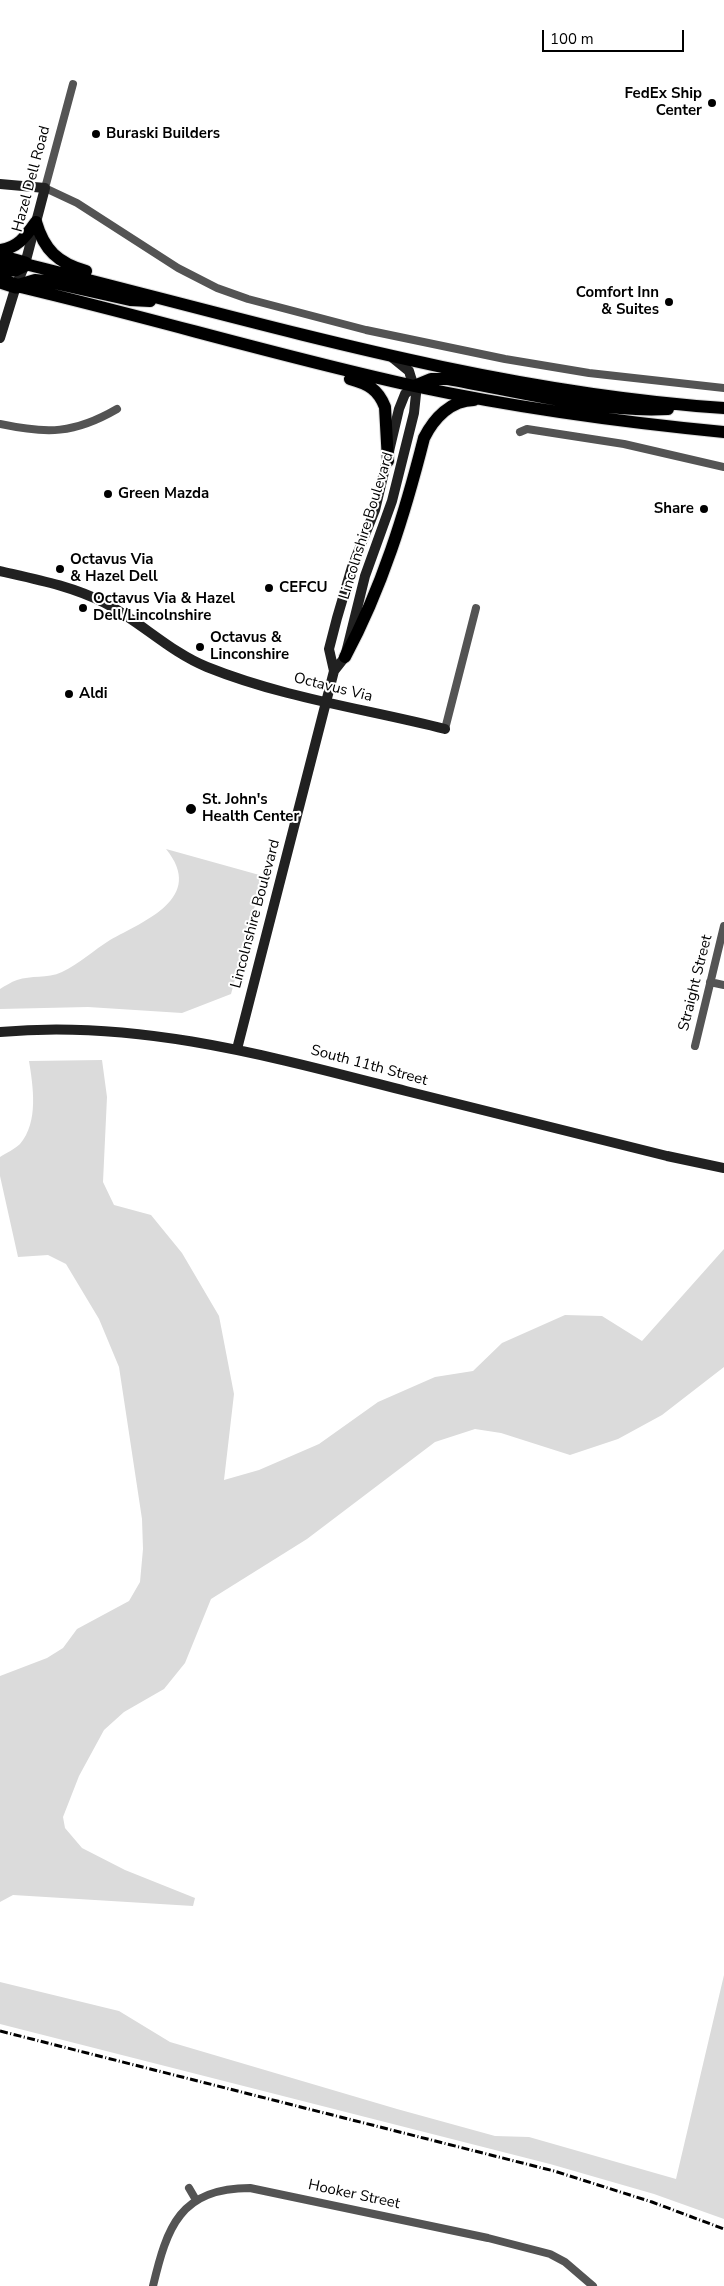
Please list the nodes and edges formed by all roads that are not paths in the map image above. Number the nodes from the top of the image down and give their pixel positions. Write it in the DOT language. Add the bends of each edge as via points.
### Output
graph roads {
  1 [pos="73,84"];
  2 [pos="0,184"];
  3 [pos="45,188"];
  4 [pos="36,222"];
  5 [pos="0,250"];
  6 [pos="0,257"];
  7 [pos="25,264"];
  8 [pos="0,269"];
  9 [pos="0,281"];
  10 [pos="16,286"];
  11 [pos="170,302"];
  12 [pos="181,328"];
  13 [pos="0,338"];
  14 [pos="391,357"];
  15 [pos="414,386"];
  16 [pos="724,388"];
  17 [pos="489,400"];
  18 [pos="705,407"];
  19 [pos="117,408"];
  20 [pos="724,408"];
  21 [pos="0,424"];
  22 [pos="520,432"];
  23 [pos="724,432"];
  24 [pos="388,461"];
  25 [pos="724,467"];
  26 [pos="0,571"];
  27 [pos="476,608"];
  28 [pos="345,657"];
  29 [pos="334,671"];
  30 [pos="325,703"];
  31 [pos="445,729"];
  32 [pos="724,926"];
  33 [pos="710,982"];
  34 [pos="724,985"];
  35 [pos="0,1032"];
  36 [pos="695,1046"];
  37 [pos="237,1049"];
  38 [pos="724,1168"];
  39 [pos="189,2188"];
  40 [pos="196,2200"];
  41 [pos="153,2286"];
  42 [pos="593,2286"];
  1 -- 3 [label="street, Hazel Dell Road"];
  2 -- 3 [label="street"];
  3 -- 4 [label="street, Hazel Dell Road"];
  3 -- 16 [label="street" via="77,203 178,268 248,299 366,330 505,359 589,373"];
  4 -- 5 [label="main road" via="14,247"];
  4 -- 7 [label="street, Hazel Dell Road"];
  4 -- 11 [label="main road" via="48,250 61,262 135,284"];
  6 -- 7 [label="highway"];
  7 -- 8 [label="highway" via="15,269"];
  7 -- 10 [label="street, Hazel Dell Road"];
  7 -- 11 [label="main road"];
  9 -- 10 [label="highway"];
  10 -- 11 [label="main road" via="45,281 130,300"];
  10 -- 12 [label="main road"];
  10 -- 13 [label="street, Hazel Dell Road"];
  11 -- 14 [label="main road"];
  12 -- 15 [label="main road"];
  12 -- 24 [label="main road" via="215,344 366,383 375,390 385,407"];
  14 -- 15 [label="street" via="409,371"];
  14 -- 18 [label="main road" via="576,391"];
  15 -- 17 [label="main road"];
  15 -- 18 [label="main road" via="431,379 448,379 641,410"];
  15 -- 24 [label="street, Lincolnshire Boulevard" via="405,394 399,409"];
  15 -- 28 [label="street, Lincolnshire Boulevard" via="414,413 401,468 366,576"];
  17 -- 23 [label="main road" via="638,424"];
  17 -- 28 [label="main road" via="459,403 444,411 429,428 385,568"];
  18 -- 20 [label="main road"];
  19 -- 21 [label="street" via="91,423 64,430 40,432"];
  22 -- 25 [label="street" via="527,429 624,444"];
  24 -- 29 [label="street, Lincolnshire Boulevard" via="375,510 352,567 329,649"];
  26 -- 30 [label="street, Octavus Via" via="50,583 103,602 205,666"];
  27 -- 31 [label="street"];
  28 -- 29 [label="street, Lincolnshire Boulevard"];
  29 -- 30 [label="street, Lincolnshire Boulevard"];
  30 -- 31 [label="street, Octavus Via"];
  30 -- 37 [label="street, Lincolnshire Boulevard"];
  32 -- 33 [label="street, Straight Street"];
  33 -- 34 [label="street"];
  33 -- 36 [label="street, Straight Street"];
  35 -- 37 [label="street, South 11th Street" via="59,1030 140,1034"];
  37 -- 38 [label="street, South 11th Street"];
  39 -- 40 [label="street"];
  40 -- 41 [label="street, Hooker Street" via="168,2232"];
  40 -- 42 [label="street, Hooker Street" via="233,2188 278,2192 550,2254 566,2262"];
}
